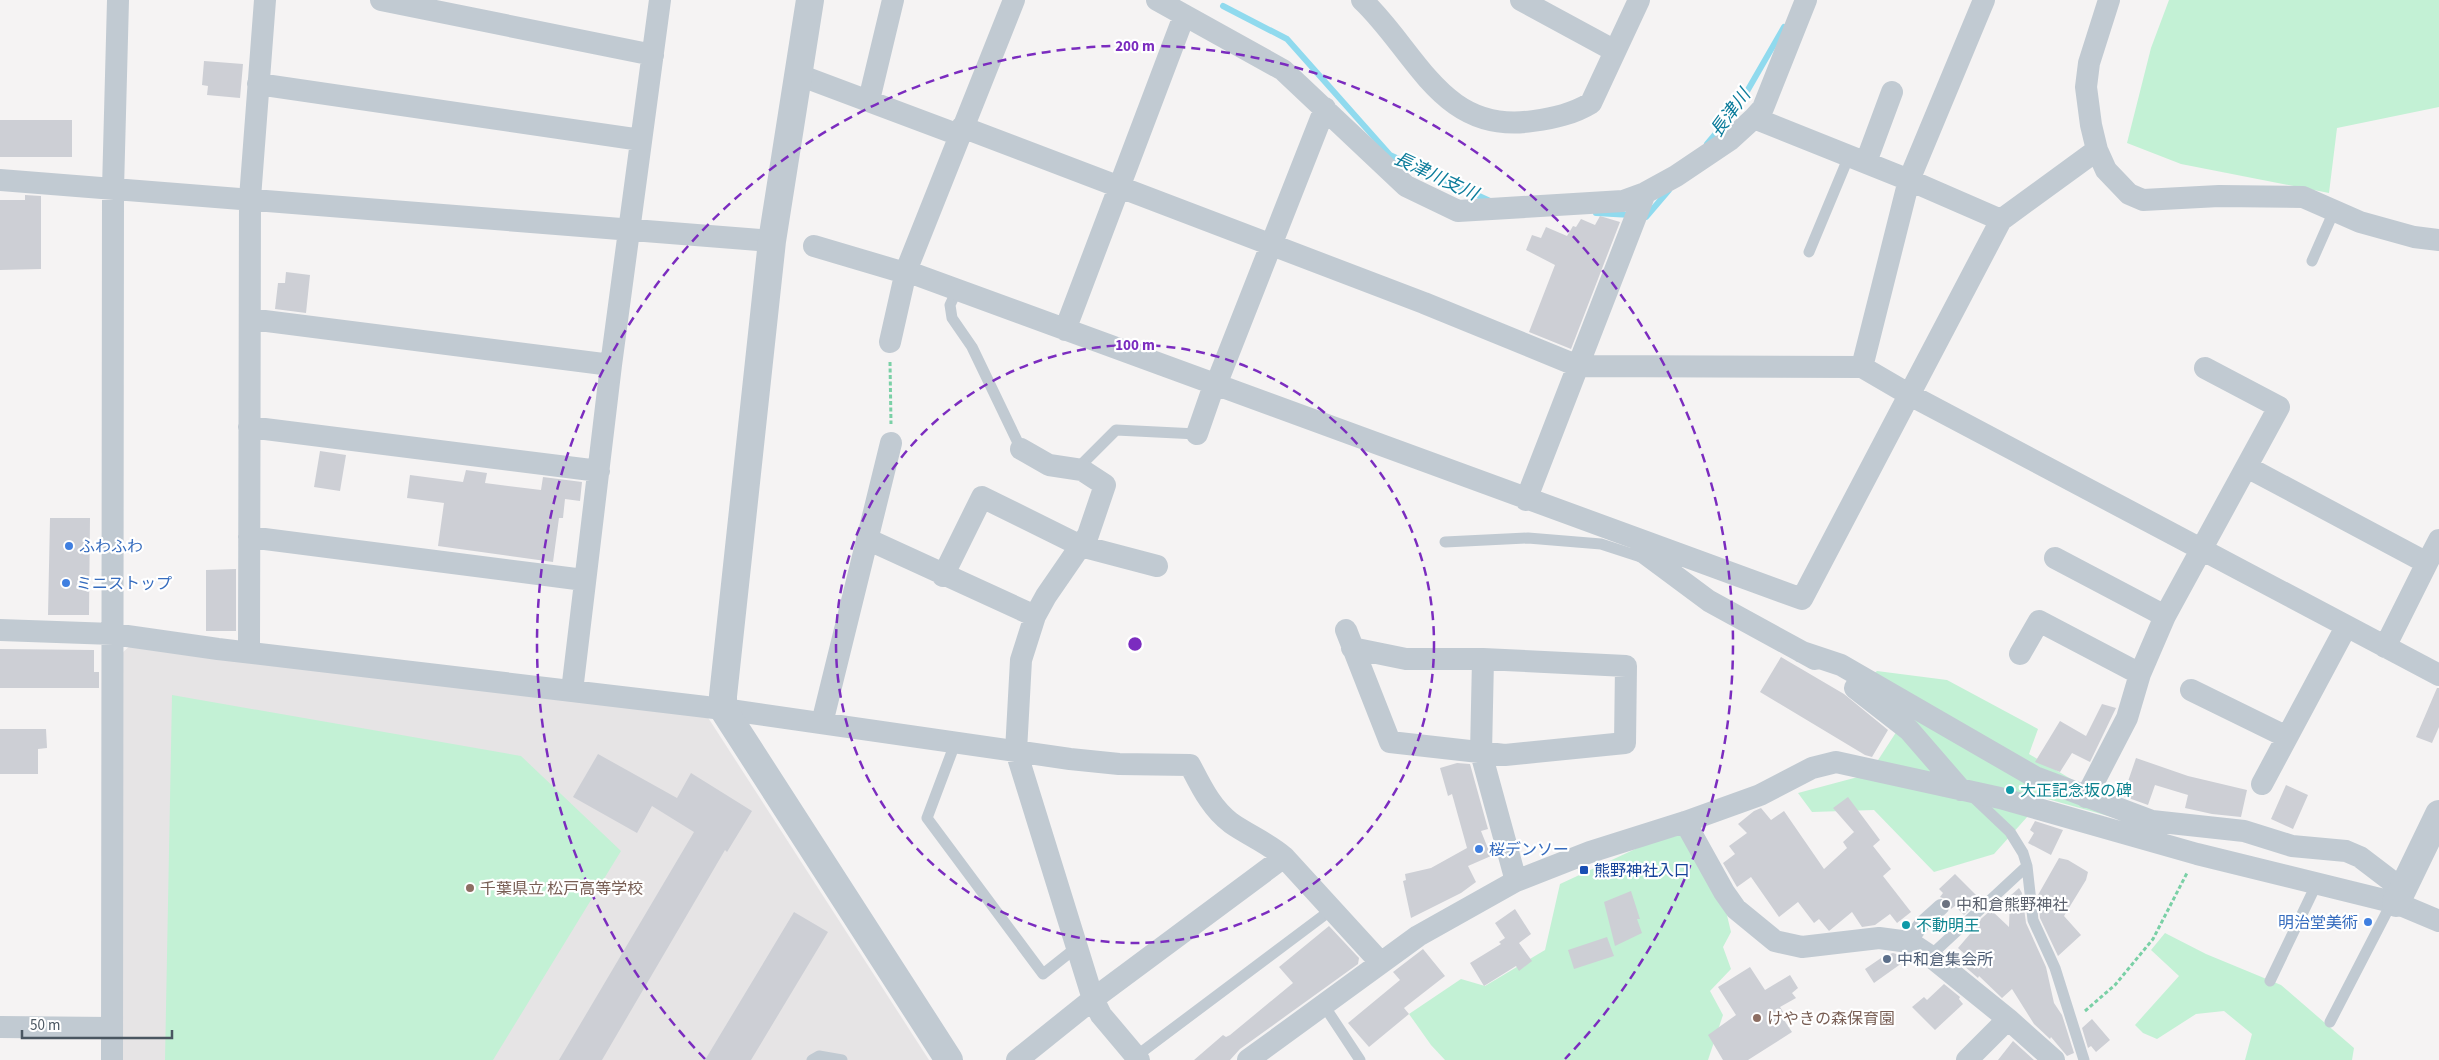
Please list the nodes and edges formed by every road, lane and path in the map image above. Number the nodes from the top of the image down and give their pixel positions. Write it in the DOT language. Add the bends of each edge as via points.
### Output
graph roads {
  1 [pos="118,0"];
  2 [pos="265,0"];
  3 [pos="381,0"];
  4 [pos="660,0"];
  5 [pos="810,0"];
  6 [pos="893,0"];
  7 [pos="1014,0"];
  8 [pos="1157,0"];
  9 [pos="1362,0"];
  10 [pos="1521,0"];
  11 [pos="1639,0"];
  12 [pos="1806,0"];
  13 [pos="1984,0"];
  14 [pos="2109,0"];
  15 [pos="1184,16"];
  16 [pos="1615,51"];
  17 [pos="653,55"];
  18 [pos="799,75"];
  19 [pos="258,84"];
  20 [pos="1892,92"];
  21 [pos="869,100"];
  22 [pos="1325,108"];
  23 [pos="1754,118"];
  24 [pos="961,131"];
  25 [pos="640,140"];
  26 [pos="2097,150"];
  27 [pos="1857,159"];
  28 [pos="0,180"];
  29 [pos="1909,180"];
  30 [pos="1119,187"];
  31 [pos="113,189"];
  32 [pos="1645,193"];
  33 [pos="250,198"];
  34 [pos="2334,211"];
  35 [pos="2001,220"];
  36 [pos="630,230"];
  37 [pos="2439,240"];
  38 [pos="772,241"];
  39 [pos="1272,244"];
  40 [pos="814,246"];
  41 [pos="1809,252"];
  42 [pos="2312,261"];
  43 [pos="905,272"];
  44 [pos="957,290"];
  45 [pos="250,319"];
  46 [pos="1066,330"];
  47 [pos="890,342"];
  48 [pos="611,365"];
  49 [pos="1578,366"];
  50 [pos="1862,367"];
  51 [pos="2205,368"];
  52 [pos="1215,385"];
  53 [pos="1910,395"];
  54 [pos="249,427"];
  55 [pos="1197,434"];
  56 [pos="891,443"];
  57 [pos="1021,450"];
  58 [pos="2248,466"];
  59 [pos="1077,469"];
  60 [pos="599,471"];
  61 [pos="1526,500"];
  62 [pos="1621,534"];
  63 [pos="249,537"];
  64 [pos="867,540"];
  65 [pos="2439,540"];
  66 [pos="1444,542"];
  67 [pos="1081,546"];
  68 [pos="2202,548"];
  69 [pos="2055,558"];
  70 [pos="1657,562"];
  71 [pos="2427,563"];
  72 [pos="1157,566"];
  73 [pos="944,576"];
  74 [pos="584,580"];
  75 [pos="1035,616"];
  76 [pos="2165,616"];
  77 [pos="2346,627"];
  78 [pos="0,630"];
  79 [pos="113,634"];
  80 [pos="2385,647"];
  81 [pos="249,652"];
  82 [pos="1802,652"];
  83 [pos="2020,654"];
  84 [pos="1482,659"];
  85 [pos="2140,674"];
  86 [pos="2439,675"];
  87 [pos="2191,690"];
  88 [pos="572,691"];
  89 [pos="723,709"];
  90 [pos="822,723"];
  91 [pos="2287,737"];
  92 [pos="956,741"];
  93 [pos="1016,751"];
  94 [pos="1481,753"];
  95 [pos="2262,784"];
  96 [pos="1964,791"];
  97 [pos="2086,797"];
  98 [pos="2439,814"];
  99 [pos="1685,822"];
  100 [pos="2197,854"];
  101 [pos="1284,857"];
  102 [pos="2027,866"];
  103 [pos="1516,881"];
  104 [pos="2317,883"];
  105 [pos="2397,898"];
  106 [pos="1941,906"];
  107 [pos="1331,910"];
  108 [pos="2439,921"];
  109 [pos="1909,942"];
  110 [pos="1077,947"];
  111 [pos="1930,956"];
  112 [pos="1380,962"];
  113 [pos="2270,981"];
  114 [pos="1093,999"];
  115 [pos="1323,1004"];
  116 [pos="2008,1019"];
  117 [pos="2073,1021"];
  118 [pos="2330,1022"];
  119 [pos="0,1027"];
  120 [pos="112,1028"];
  121 [pos="1137,1058"];
  122 [pos="2049,1058"];
  123 [pos="112,1060"];
  124 [pos="812,1060"];
  125 [pos="842,1060"];
  126 [pos="950,1060"];
  127 [pos="1017,1060"];
  128 [pos="1248,1060"];
  129 [pos="1360,1060"];
  130 [pos="1967,1060"];
  131 [pos="2084,1060"];
  1 -- 31 [label="street"];
  2 -- 19 [label="street"];
  3 -- 17 [label="street"];
  4 -- 17 [label="street"];
  5 -- 18 [label="street"];
  6 -- 21 [label="street"];
  7 -- 24 [label="street"];
  8 -- 15 [label="street"];
  9 -- 16 [label="street" via="1434,86 1453,103 1486,121 1512,124 1575,112 1591,103"];
  10 -- 16 [label="street"];
  11 -- 16 [label="street"];
  12 -- 23 [label="street" via="1763,108"];
  13 -- 29 [label="street"];
  14 -- 26 [label="street" via="2089,63 2086,87"];
  15 -- 22 [label="street" via="1283,70"];
  15 -- 30 [label="street"];
  17 -- 25 [label="street"];
  18 -- 21 [label="street"];
  18 -- 38 [label="street"];
  19 -- 25 [label="street"];
  19 -- 33 [label="street"];
  20 -- 27 [label="street"];
  21 -- 24 [label="street"];
  22 -- 32 [label="street" via="1406,186 1458,211 1623,201"];
  22 -- 39 [label="street"];
  23 -- 27 [label="street"];
  23 -- 32 [label="street" via="1731,139"];
  24 -- 30 [label="street"];
  24 -- 43 [label="street"];
  25 -- 36 [label="street"];
  26 -- 34 [label="street" via="2106,170 2129,194 2143,200 2219,196 2302,197"];
  26 -- 35 [label="street"];
  27 -- 29 [label="street"];
  27 -- 41 [label="lane"];
  28 -- 31 [label="street"];
  29 -- 35 [label="street"];
  29 -- 50 [label="street"];
  30 -- 39 [label="street"];
  30 -- 46 [label="street"];
  31 -- 33 [label="street"];
  31 -- 79 [label="street"];
  32 -- 49 [label="street"];
  33 -- 36 [label="street"];
  33 -- 45 [label="street"];
  34 -- 37 [label="street" via="2414,237"];
  34 -- 42 [label="lane"];
  35 -- 53 [label="street"];
  36 -- 38 [label="street"];
  36 -- 48 [label="street"];
  38 -- 89 [label="street"];
  39 -- 49 [label="street"];
  39 -- 52 [label="street"];
  40 -- 43 [label="street"];
  43 -- 44 [label="street"];
  43 -- 47 [label="street"];
  44 -- 46 [label="street"];
  44 -- 57 [label="lane" via="950,305 952,318 972,347"];
  45 -- 48 [label="street"];
  45 -- 54 [label="street"];
  46 -- 52 [label="street"];
  47 -- 56 [label="path"];
  48 -- 60 [label="street"];
  49 -- 50 [label="street"];
  49 -- 61 [label="street"];
  50 -- 53 [label="street"];
  51 -- 58 [label="street" via="2279,406"];
  52 -- 55 [label="street"];
  52 -- 61 [label="street" via="1415,456"];
  53 -- 62 [label="street" via="1802,599"];
  53 -- 68 [label="street"];
  54 -- 60 [label="street"];
  54 -- 63 [label="street"];
  55 -- 59 [label="lane" via="1116,430"];
  56 -- 64 [label="street"];
  57 -- 59 [label="street" via="1049,465"];
  58 -- 68 [label="street"];
  58 -- 71 [label="street"];
  59 -- 67 [label="street" via="1105,485"];
  60 -- 74 [label="street"];
  61 -- 62 [label="street"];
  62 -- 70 [label="street"];
  63 -- 74 [label="street"];
  63 -- 81 [label="street"];
  64 -- 73 [label="street"];
  64 -- 90 [label="street"];
  65 -- 71 [label="street"];
  66 -- 70 [label="lane" via="1528,538 1601,544"];
  67 -- 72 [label="street"];
  67 -- 73 [label="street" via="982,497"];
  67 -- 75 [label="street"];
  68 -- 76 [label="street"];
  68 -- 77 [label="street"];
  69 -- 76 [label="street"];
  70 -- 82 [label="street" via="1709,601"];
  71 -- 80 [label="street"];
  73 -- 75 [label="street"];
  74 -- 88 [label="street"];
  75 -- 93 [label="street" via="1021,660"];
  76 -- 85 [label="street"];
  77 -- 80 [label="street"];
  77 -- 91 [label="street"];
  78 -- 79 [label="street"];
  79 -- 81 [label="street"];
  79 -- 120 [label="street"];
  80 -- 86 [label="street"];
  81 -- 88 [label="street"];
  82 -- 96 [label="street" via="1909,730"];
  82 -- 97 [label="street" via="1840,665 2035,777"];
  83 -- 85 [label="street" via="2039,621"];
  84 -- 94 [label="street"];
  84 -- 94 [label="street" via="1406,659 1349,639 1390,742"];
  84 -- 94 [label="street" via="1626,666 1625,743 1505,755"];
  85 -- 97 [label="street" via="2127,718"];
  87 -- 91 [label="street"];
  88 -- 89 [label="street"];
  89 -- 90 [label="street"];
  89 -- 126 [label="street"];
  90 -- 92 [label="street"];
  91 -- 95 [label="street"];
  92 -- 93 [label="street"];
  92 -- 110 [label="lane" via="927,818 1043,974"];
  93 -- 101 [label="street" via="1119,764 1190,765 1210,801 1231,822"];
  93 -- 110 [label="street"];
  94 -- 103 [label="street"];
  96 -- 99 [label="street" via="1836,762 1812,768 1760,795"];
  96 -- 100 [label="street" via="2000,798"];
  96 -- 102 [label="lane" via="2010,832"];
  97 -- 105 [label="street" via="2152,821 2244,831 2292,846 2346,850 2360,858"];
  98 -- 105 [label="street"];
  99 -- 103 [label="street" via="1590,852"];
  99 -- 109 [label="street" via="1736,909 1775,941 1802,947 1879,938"];
  100 -- 104 [label="street"];
  100 -- 117 [label="path" via="2153,939 2115,985"];
  101 -- 107 [label="street"];
  101 -- 114 [label="street"];
  102 -- 111 [label="lane"];
  102 -- 117 [label="lane" via="2033,920 2055,968"];
  103 -- 112 [label="street" via="1418,936"];
  104 -- 105 [label="street"];
  104 -- 113 [label="lane"];
  105 -- 108 [label="street"];
  105 -- 118 [label="lane"];
  106 -- 109 [label="street"];
  107 -- 112 [label="street"];
  107 -- 121 [label="lane"];
  109 -- 111 [label="street"];
  110 -- 114 [label="street"];
  111 -- 116 [label="street"];
  112 -- 115 [label="street"];
  114 -- 121 [label="street" via="1101,1015"];
  114 -- 127 [label="street"];
  115 -- 128 [label="street"];
  115 -- 129 [label="lane"];
  116 -- 122 [label="street"];
  116 -- 130 [label="street"];
  117 -- 131 [label="lane"];
  119 -- 120 [label="street"];
  120 -- 123 [label="street"];
  124 -- 125 [label="lane" via="819,1056"];
}
